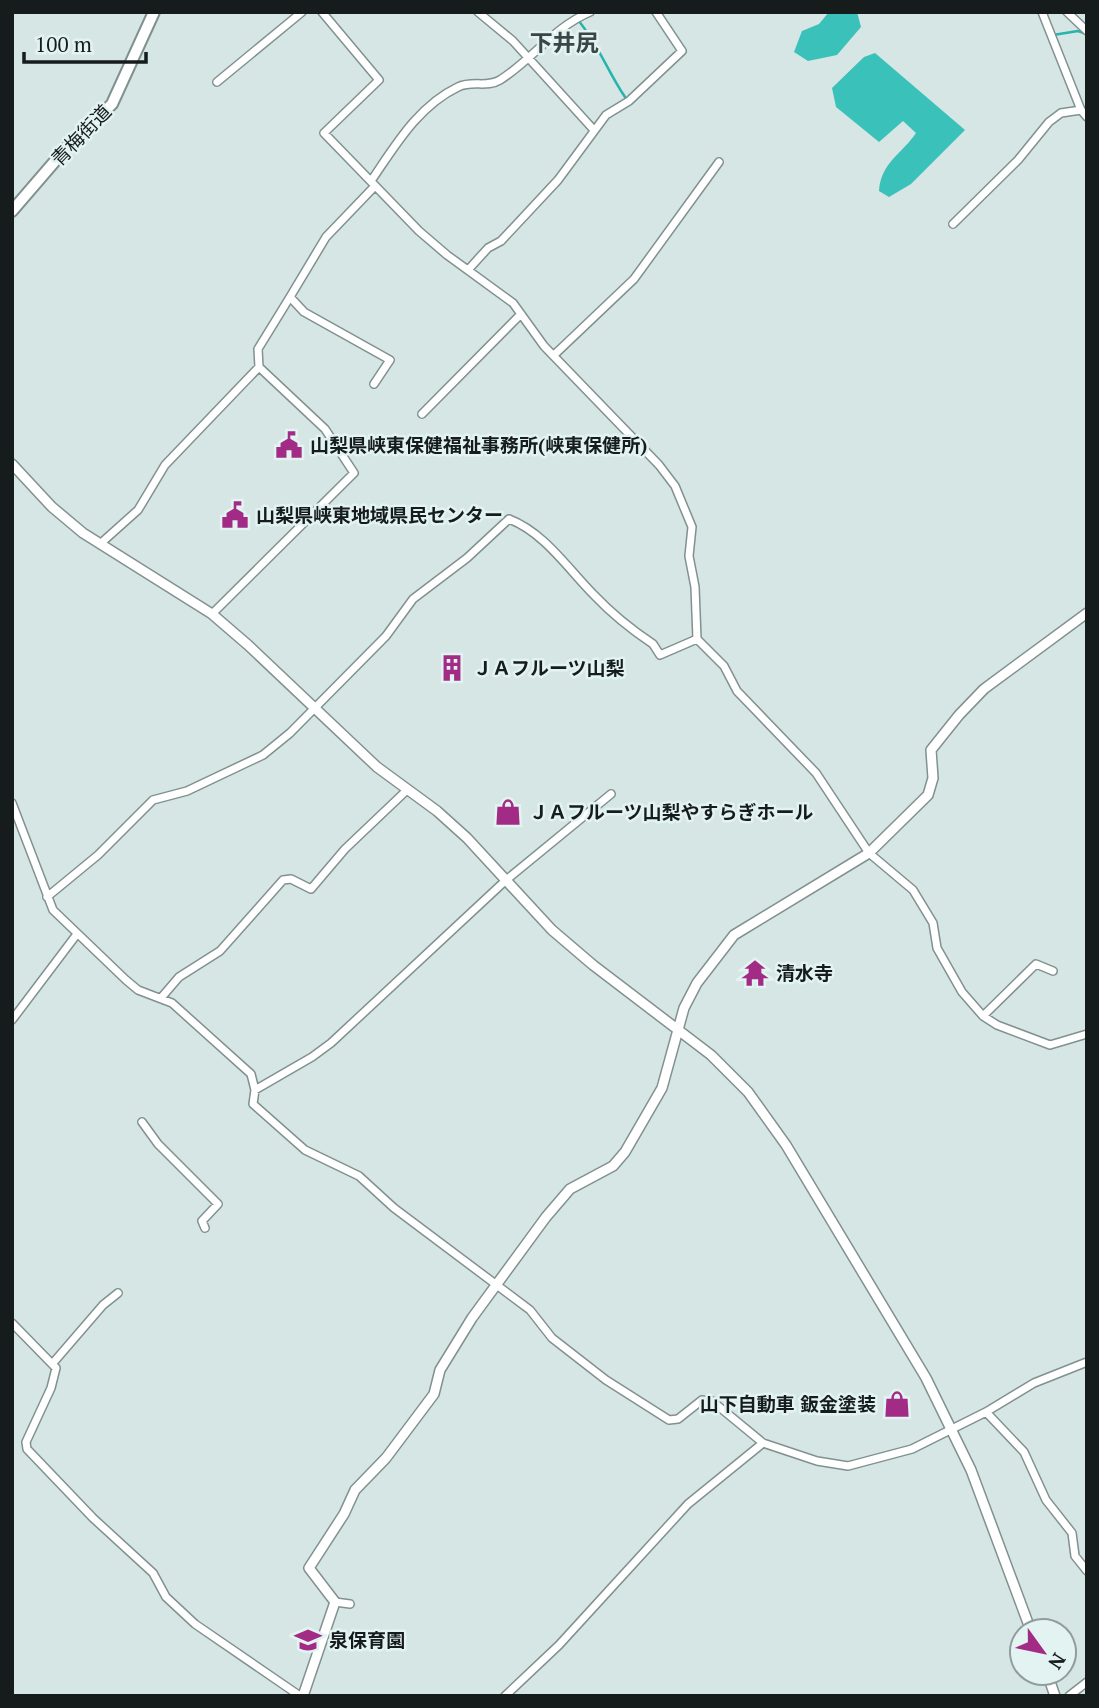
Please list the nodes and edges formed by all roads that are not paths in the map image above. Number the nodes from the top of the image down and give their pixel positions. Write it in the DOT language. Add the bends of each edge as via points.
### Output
graph roads {
  1 [pos="154,12"];
  2 [pos="302,12"];
  3 [pos="322,12"];
  4 [pos="478,12"];
  5 [pos="590,12"];
  6 [pos="656,12"];
  7 [pos="1042,12"];
  8 [pos="1067,12"];
  9 [pos="1087,31"];
  10 [pos="527,57"];
  11 [pos="217,82"];
  12 [pos="1081,110"];
  13 [pos="1087,117"];
  14 [pos="593,129"];
  15 [pos="719,162"];
  16 [pos="373,184"];
  17 [pos="12,211"];
  18 [pos="953,225"];
  19 [pos="468,270"];
  20 [pos="290,297"];
  21 [pos="521,314"];
  22 [pos="554,355"];
  23 [pos="259,367"];
  24 [pos="374,384"];
  25 [pos="422,414"];
  26 [pos="12,464"];
  27 [pos="100,544"];
  28 [pos="1087,613"];
  29 [pos="212,614"];
  30 [pos="697,639"];
  31 [pos="314,708"];
  32 [pos="407,790"];
  33 [pos="611,794"];
  34 [pos="12,803"];
  35 [pos="869,853"];
  36 [pos="505,881"];
  37 [pos="47,897"];
  38 [pos="77,934"];
  39 [pos="1053,971"];
  40 [pos="161,998"];
  41 [pos="983,1016"];
  42 [pos="12,1020"];
  43 [pos="677,1029"];
  44 [pos="1087,1034"];
  45 [pos="255,1090"];
  46 [pos="142,1122"];
  47 [pos="205,1228"];
  48 [pos="495,1286"];
  49 [pos="118,1293"];
  50 [pos="12,1323"];
  51 [pos="1087,1362"];
  52 [pos="53,1363"];
  53 [pos="986,1412"];
  54 [pos="951,1427"];
  55 [pos="763,1443"];
  56 [pos="1087,1571"];
  57 [pos="335,1602"];
  58 [pos="350,1604"];
  59 [pos="1026,1617"];
  60 [pos="1087,1682"];
  61 [pos="302,1696"];
  62 [pos="505,1696"];
  63 [pos="1069,1696"];
  1 -- 17 [label="main road, 青梅街道" via="112,104"];
  2 -- 11 [label="street"];
  3 -- 16 [label="street" via="379,79 324,133"];
  4 -- 10 [label="street"];
  5 -- 10 [label="street"];
  6 -- 14 [label="street" via="682,51"];
  7 -- 12 [label="street"];
  8 -- 9 [label="street"];
  10 -- 14 [label="street"];
  10 -- 16 [label="street" via="498,81 469,83 425,109"];
  12 -- 13 [label="street"];
  12 -- 18 [label="street" via="1061,113 1049,122"];
  14 -- 19 [label="street" via="558,180"];
  15 -- 22 [label="street" via="634,279"];
  16 -- 19 [label="street" via="437,247"];
  16 -- 20 [label="street" via="326,237"];
  19 -- 21 [label="street"];
  20 -- 23 [label="street" via="258,349"];
  20 -- 24 [label="street" via="303,312 390,360"];
  21 -- 22 [label="street"];
  21 -- 25 [label="street"];
  22 -- 30 [label="street" via="675,486 692,527 689,556"];
  23 -- 27 [label="street" via="165,465 138,510"];
  23 -- 29 [label="street" via="325,429 354,473"];
  26 -- 27 [label="street" via="52,507"];
  27 -- 29 [label="street"];
  28 -- 35 [label="street" via="984,689 959,715 931,750 933,778 928,795"];
  29 -- 31 [label="street"];
  30 -- 31 [label="street" via="660,654 592,594 565,561 509,519 414,599 386,636"];
  30 -- 35 [label="street" via="724,666 737,691 816,773"];
  31 -- 32 [label="street"];
  31 -- 37 [label="street" via="248,765 153,800"];
  32 -- 36 [label="street" via="467,838"];
  32 -- 40 [label="street" via="311,889 283,880 220,951 179,977"];
  33 -- 36 [label="street"];
  34 -- 37 [label="street"];
  35 -- 41 [label="street" via="913,890 933,923 937,947 962,992"];
  35 -- 43 [label="street" via="734,935 697,983"];
  36 -- 43 [label="street" via="593,965"];
  36 -- 45 [label="street" via="331,1043"];
  37 -- 38 [label="street"];
  38 -- 40 [label="street" via="138,990"];
  38 -- 42 [label="street"];
  39 -- 41 [label="street" via="1036,964"];
  40 -- 45 [label="street" via="187,1014 251,1074"];
  41 -- 44 [label="street" via="1050,1045"];
  43 -- 48 [label="street" via="662,1088 618,1162 570,1189"];
  43 -- 54 [label="street" via="721,1063 786,1144"];
  45 -- 48 [label="street" via="253,1104 299,1146 359,1176"];
  46 -- 47 [label="street" via="218,1204 202,1221"];
  48 -- 55 [label="street" via="530,1310 552,1338 606,1380 669,1420 678,1419 702,1400 712,1401"];
  48 -- 57 [label="street" via="440,1370 434,1394 386,1458 355,1490 309,1568"];
  49 -- 52 [label="street"];
  50 -- 52 [label="street"];
  51 -- 53 [label="street" via="1034,1383"];
  52 -- 61 [label="street" via="55,1376 34,1420 27,1449 153,1573 166,1597 195,1624"];
  53 -- 54 [label="street"];
  53 -- 56 [label="street" via="1024,1452 1046,1500 1072,1533 1075,1556"];
  54 -- 55 [label="street" via="912,1449 848,1466"];
  54 -- 59 [label="street"];
  55 -- 62 [label="street" via="688,1504"];
  57 -- 58 [label="street"];
  57 -- 61 [label="street"];
  60 -- 63 [label="street"];
}
